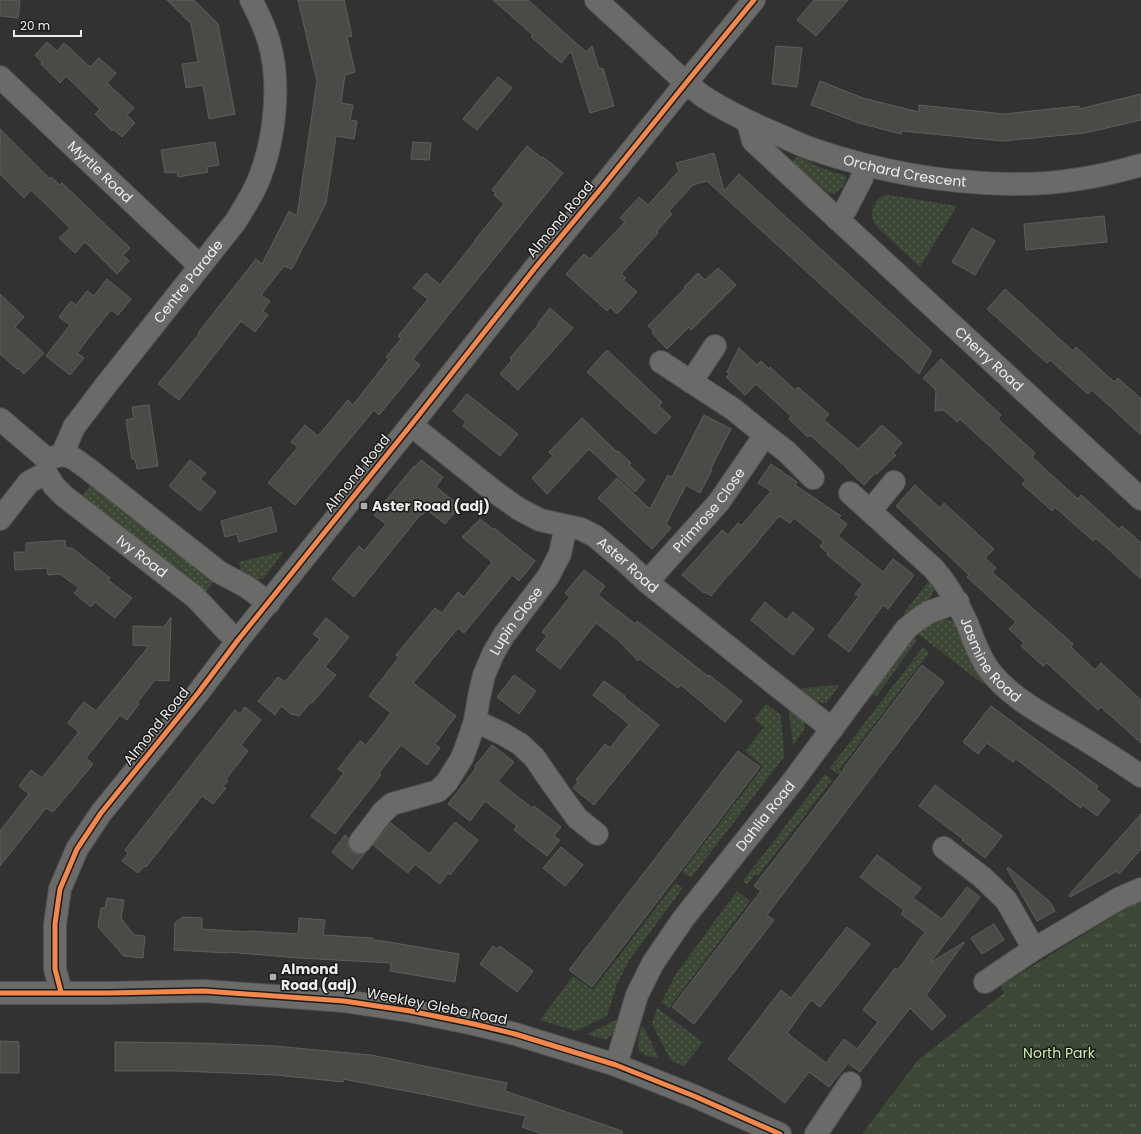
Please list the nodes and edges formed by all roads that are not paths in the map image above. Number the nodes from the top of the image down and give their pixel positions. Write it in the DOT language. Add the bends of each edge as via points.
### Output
graph roads {
  1 [pos="251,0"];
  2 [pos="596,0"];
  3 [pos="754,0"];
  4 [pos="0,77"];
  5 [pos="686,83"];
  6 [pos="748,122"];
  7 [pos="864,165"];
  8 [pos="1141,165"];
  9 [pos="837,219"];
  10 [pos="200,266"];
  11 [pos="715,346"];
  12 [pos="661,362"];
  13 [pos="691,382"];
  14 [pos="0,419"];
  15 [pos="411,425"];
  16 [pos="765,435"];
  17 [pos="51,462"];
  18 [pos="813,478"];
  19 [pos="894,482"];
  20 [pos="850,493"];
  21 [pos="1141,499"];
  22 [pos="871,510"];
  23 [pos="0,519"];
  24 [pos="566,526"];
  25 [pos="647,582"];
  26 [pos="958,602"];
  27 [pos="269,603"];
  28 [pos="238,640"];
  29 [pos="475,721"];
  30 [pos="832,729"];
  31 [pos="1141,776"];
  32 [pos="597,834"];
  33 [pos="360,842"];
  34 [pos="944,848"];
  35 [pos="1141,889"];
  36 [pos="1034,949"];
  37 [pos="985,982"];
  38 [pos="0,992"];
  39 [pos="61,992"];
  40 [pos="616,1065"];
  41 [pos="850,1083"];
  42 [pos="780,1134"];
  43 [pos="816,1134"];
  1 -- 10 [label="street, Centre Parade" via="270,43 275,73 276,102 271,136 264,166 253,192 236,221"];
  2 -- 5 [label="street, Orchard Crescent"];
  3 -- 5 [label="street, Almond Road"];
  4 -- 10 [label="street, Myrtle Road"];
  5 -- 6 [label="street, Orchard Crescent"];
  5 -- 15 [label="street, Almond Road"];
  6 -- 7 [label="street, Orchard Crescent" via="814,150"];
  6 -- 9 [label="street, Cherry Road" via="752,141"];
  7 -- 8 [label="street, Orchard Crescent" via="959,181 1011,184 1086,178"];
  7 -- 9 [label="street" via="862,178 846,210"];
  9 -- 21 [label="street, Cherry Road"];
  10 -- 17 [label="street, Centre Parade" via="74,427"];
  11 -- 13 [label="street"];
  12 -- 13 [label="street"];
  13 -- 16 [label="street" via="733,409"];
  14 -- 17 [label="street, Ivy Road"];
  15 -- 24 [label="street, Aster Road" via="519,509 540,520"];
  15 -- 27 [label="street, Almond Road"];
  16 -- 18 [label="street" via="787,452"];
  16 -- 25 [label="street, Primrose Close" via="719,502"];
  17 -- 23 [label="street" via="29,482"];
  17 -- 27 [label="street, Ivy Road" via="73,458 219,572 247,587"];
  17 -- 28 [label="street, Ivy Road" via="54,486 64,496 195,598"];
  19 -- 22 [label="street"];
  20 -- 22 [label="street, Jasmine Road"];
  22 -- 26 [label="street, Jasmine Road" via="934,569"];
  24 -- 25 [label="street, Aster Road" via="595,536"];
  24 -- 29 [label="street, Lupin Close" via="560,554 548,577 504,635 493,654 484,674"];
  25 -- 30 [label="street, Aster Road"];
  26 -- 30 [label="street, Dahlia Road" via="929,612 906,629"];
  26 -- 31 [label="street, Jasmine Road" via="987,667 1003,686 1038,712"];
  27 -- 28 [label="street, Almond Road"];
  28 -- 39 [label="street, Almond Road" via="101,813 76,849 60,889 55,924 55,968"];
  29 -- 32 [label="street" via="520,744 534,756 577,818"];
  29 -- 33 [label="street, Lupin Close" via="462,758 448,782 438,791 392,804"];
  30 -- 40 [label="street, Dahlia Road" via="683,919 653,963 637,995"];
  34 -- 36 [label="street" via="1006,900"];
  35 -- 36 [label="street" via="1120,898"];
  36 -- 37 [label="street"];
  38 -- 39 [label="street, Weekley Glebe Road"];
  39 -- 40 [label="street, Weekley Glebe Road" via="204,991 344,1001 474,1024"];
  40 -- 42 [label="street, Weekley Glebe Road"];
  41 -- 43 [label="street"];
}
